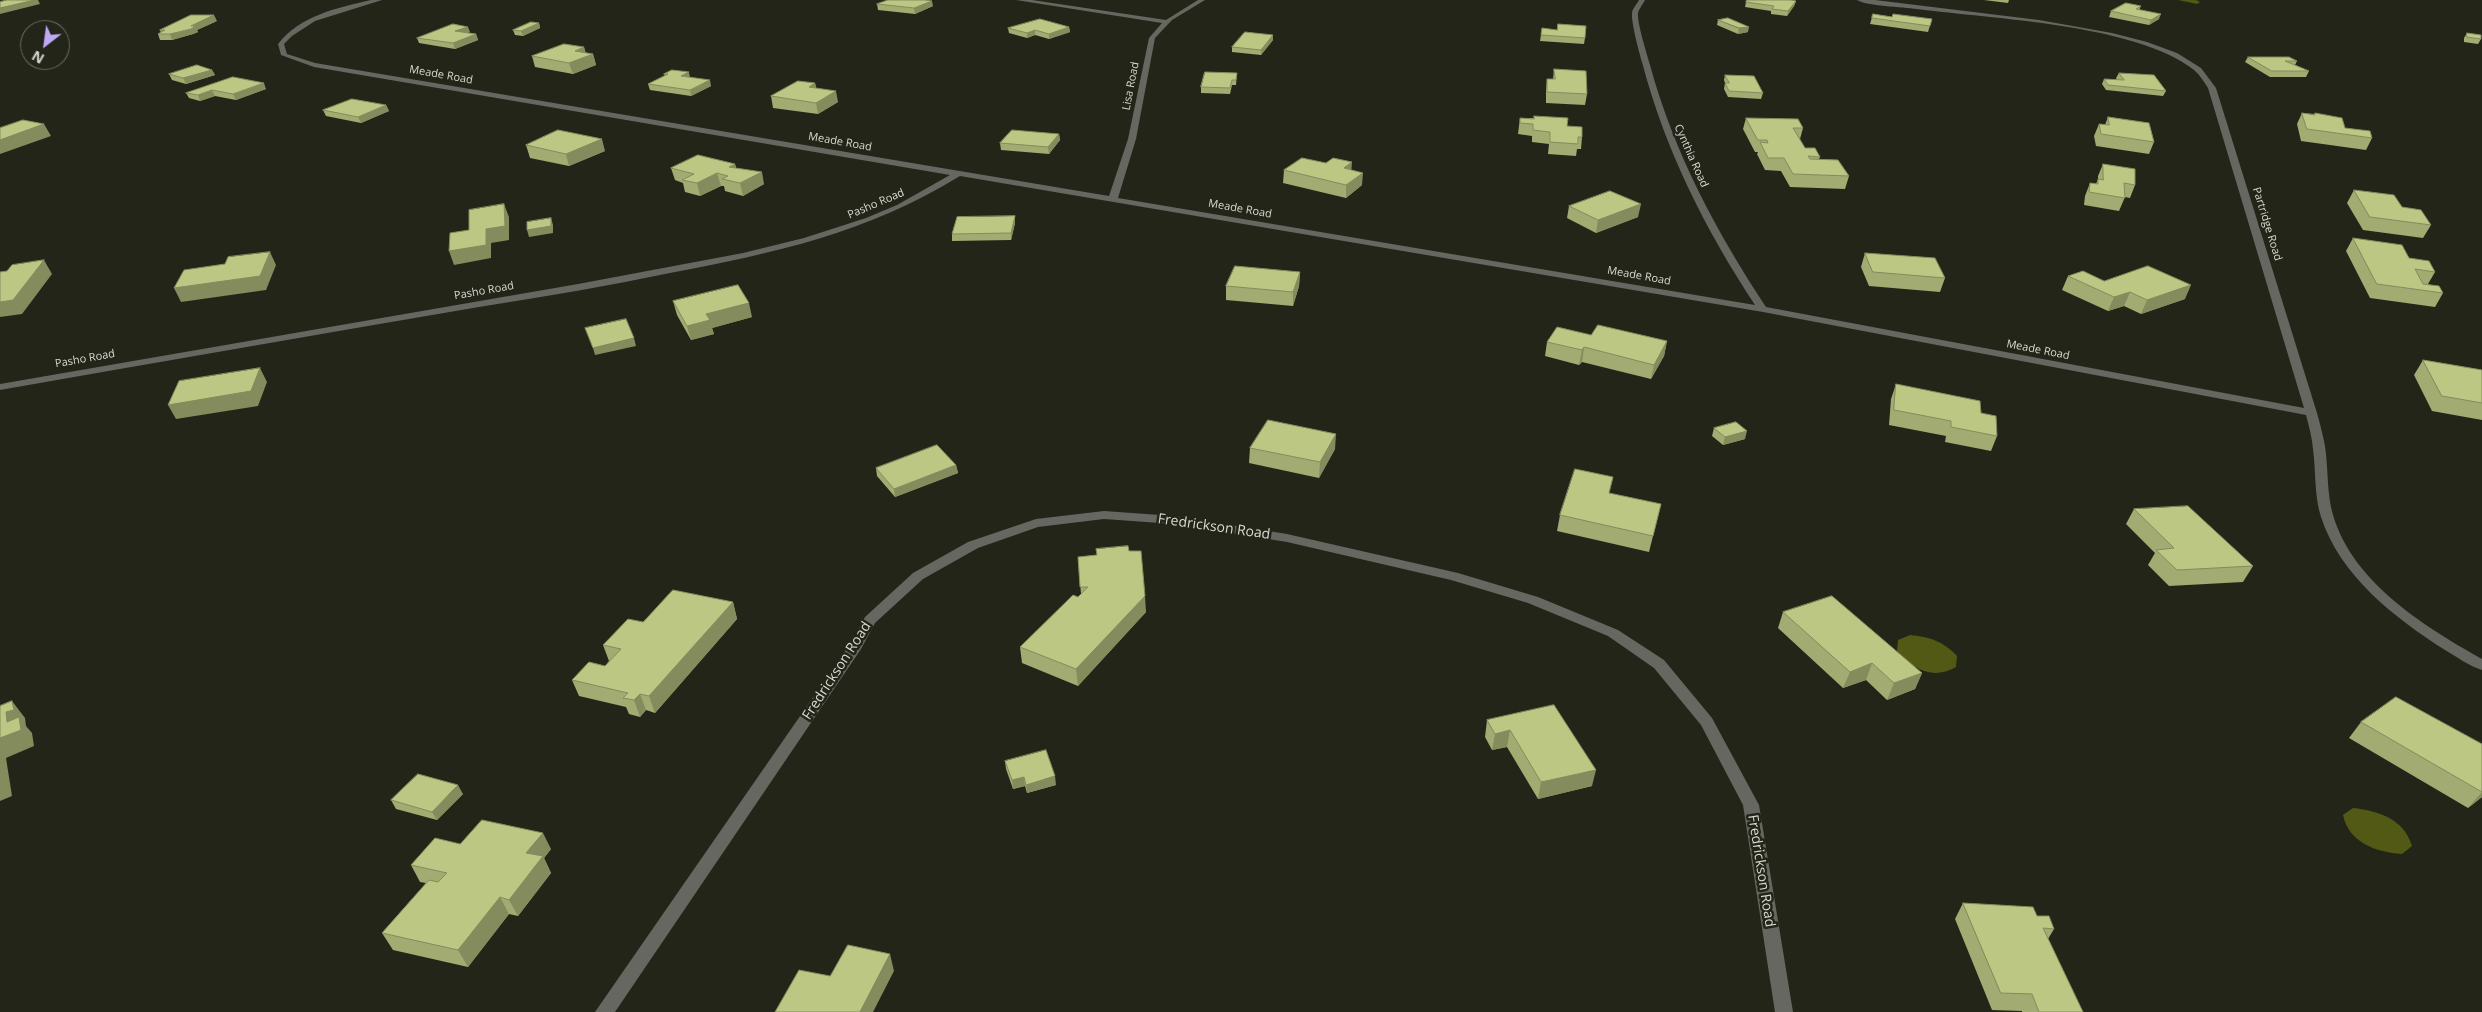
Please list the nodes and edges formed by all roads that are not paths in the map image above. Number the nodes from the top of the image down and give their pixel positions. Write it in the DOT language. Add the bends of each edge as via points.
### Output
graph roads {
  1 [pos="380,0"];
  2 [pos="1018,0"];
  3 [pos="1202,0"];
  4 [pos="1642,0"];
  5 [pos="1860,0"];
  6 [pos="1166,22"];
  7 [pos="959,173"];
  8 [pos="1113,199"];
  9 [pos="1763,309"];
  10 [pos="0,387"];
  11 [pos="2311,413"];
  12 [pos="2482,665"];
  13 [pos="604,1012"];
  14 [pos="1784,1012"];
  1 -- 7 [label="street, Meade Road" via="327,14 297,28 281,44 284,55 314,65"];
  2 -- 6 [label="street"];
  3 -- 6 [label="street, Lisa Road"];
  4 -- 9 [label="street, Cynthia Road" via="1635,13 1658,106 1684,172 1729,259"];
  5 -- 11 [label="street, Partridge Road" via="2104,33 2168,52 2202,72 2212,88"];
  6 -- 8 [label="street, Lisa Road" via="1152,38 1149,48 1132,139"];
  7 -- 8 [label="street, Meade Road"];
  7 -- 10 [label="street, Pasho Road" via="928,194 893,211 854,227 788,246 662,273"];
  8 -- 9 [label="street, Meade Road"];
  9 -- 11 [label="street, Meade Road"];
  11 -- 12 [label="street, Partridge Road" via="2330,525 2348,557 2372,587 2410,620"];
  13 -- 14 [label="street, Fredrickson Road" via="846,660 870,620 918,576 973,546 1036,523 1104,515 1174,520 1287,538 1453,576 1532,600 1612,633 1659,664 1707,722 1751,806"];
}
